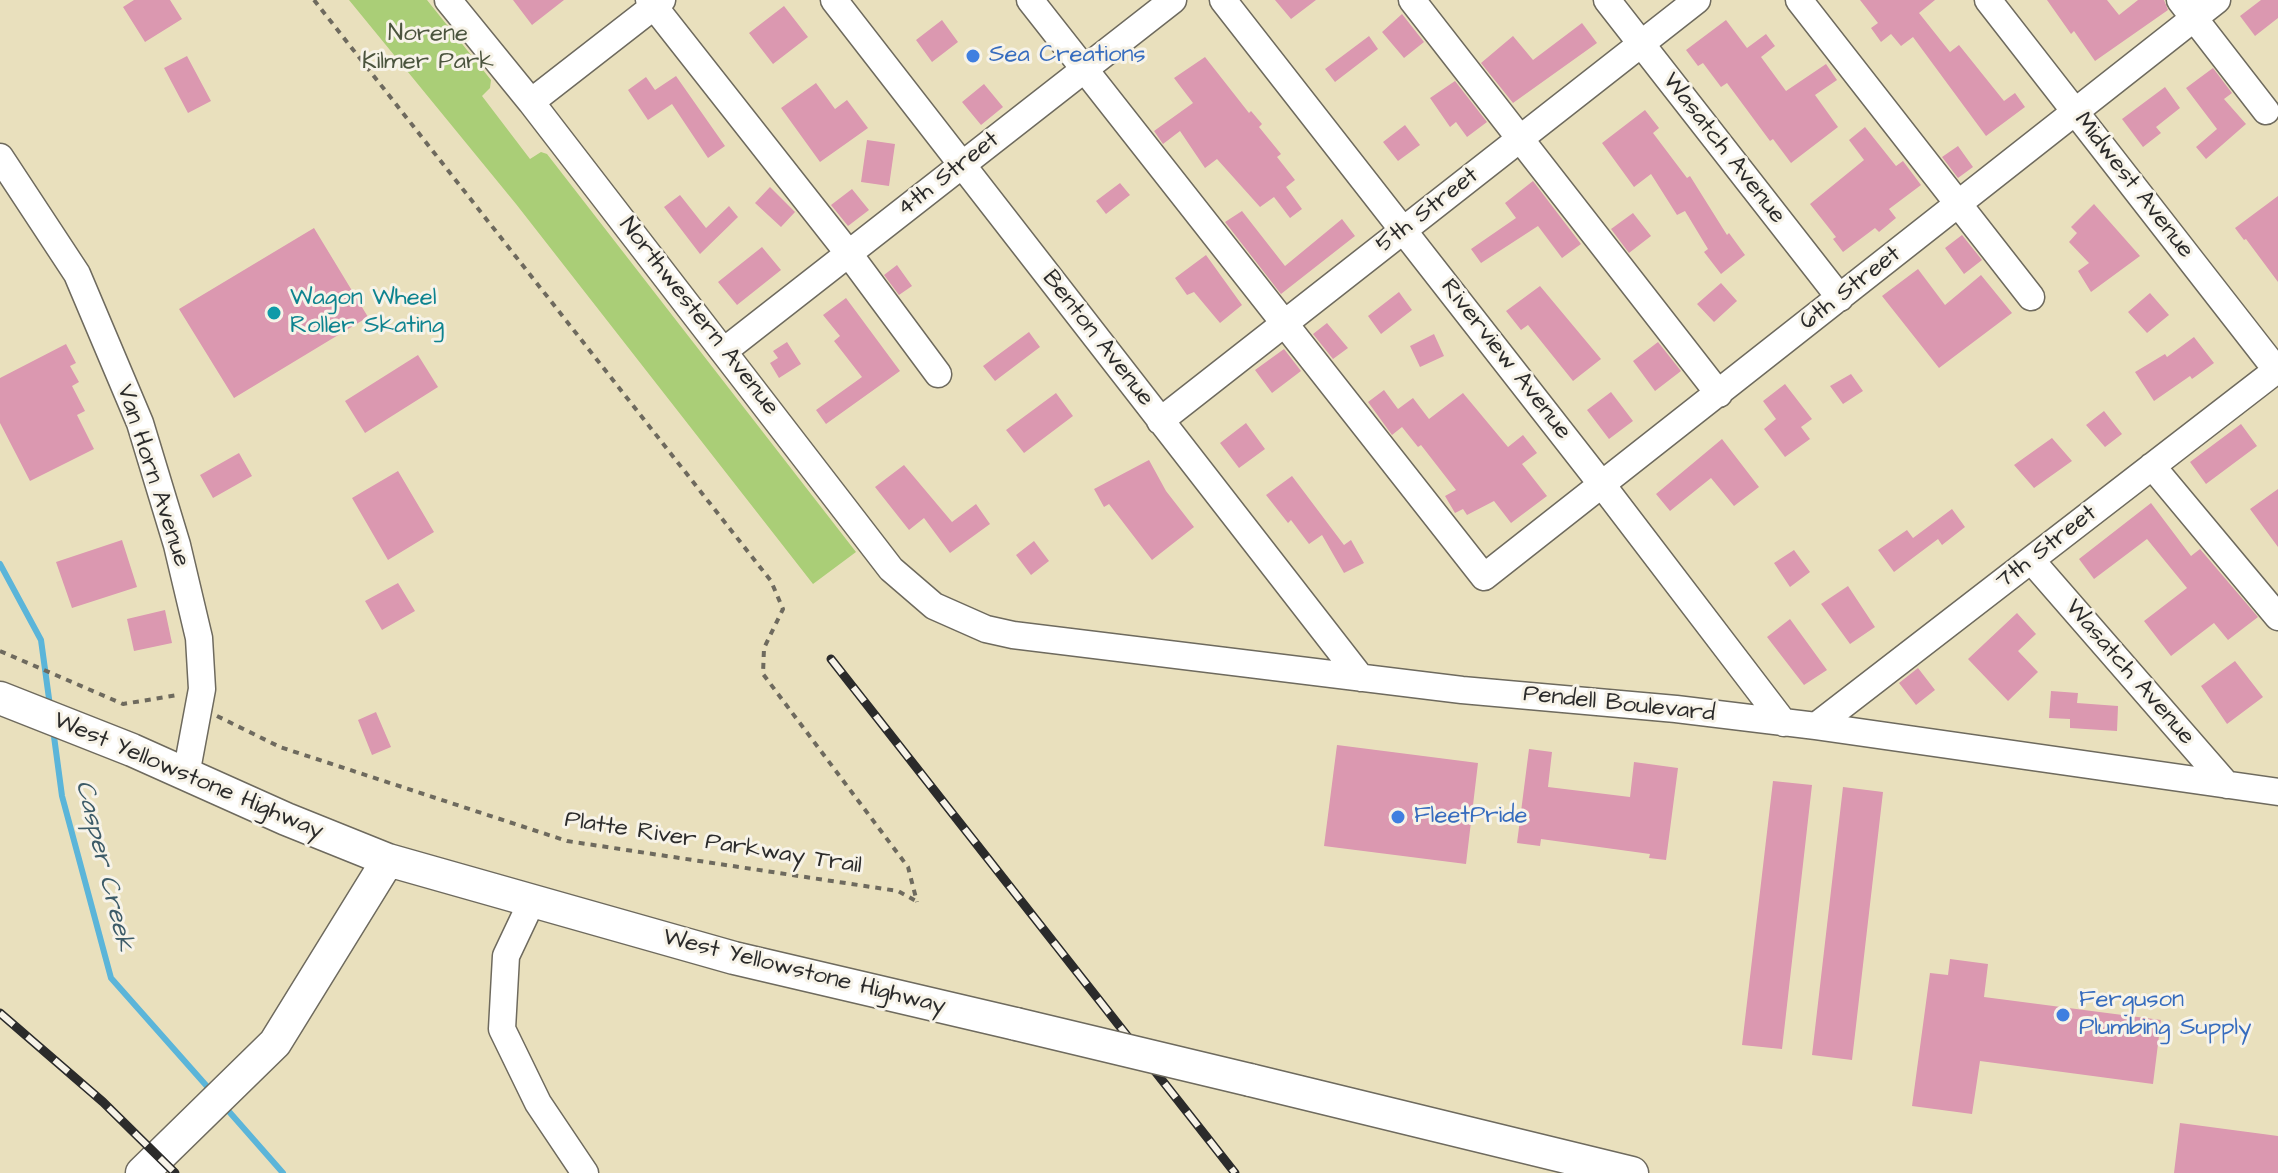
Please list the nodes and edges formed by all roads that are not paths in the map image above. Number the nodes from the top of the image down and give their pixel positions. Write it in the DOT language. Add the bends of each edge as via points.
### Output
graph roads {
  1 [pos="448,0"];
  2 [pos="834,0"];
  3 [pos="1030,0"];
  4 [pos="1173,0"];
  5 [pos="1223,0"];
  6 [pos="1412,0"];
  7 [pos="1607,0"];
  8 [pos="1697,0"];
  9 [pos="1799,0"];
  10 [pos="1988,0"];
  11 [pos="2217,0"];
  12 [pos="655,2"];
  13 [pos="2187,9"];
  14 [pos="1641,44"];
  15 [pos="1085,69"];
  16 [pos="531,102"];
  17 [pos="2266,111"];
  18 [pos="2075,112"];
  19 [pos="1520,139"];
  20 [pos="0,157"];
  21 [pos="962,165"];
  22 [pos="1959,204"];
  23 [pos="1403,230"];
  24 [pos="849,254"];
  25 [pos="2031,297"];
  26 [pos="1840,298"];
  27 [pos="1285,323"];
  28 [pos="724,351"];
  29 [pos="2277,370"];
  30 [pos="938,374"];
  31 [pos="1719,394"];
  32 [pos="1160,421"];
  33 [pos="2152,466"];
  34 [pos="1603,486"];
  35 [pos="2031,560"];
  36 [pos="2278,617"];
  37 [pos="960,619"];
  38 [pos="1361,678"];
  39 [pos="0,698"];
  40 [pos="1784,723"];
  41 [pos="1816,726"];
  42 [pos="186,775"];
  43 [pos="2227,785"];
  44 [pos="2271,785"];
  45 [pos="388,860"];
  46 [pos="532,901"];
  47 [pos="142,1173"];
  48 [pos="585,1173"];
  49 [pos="1632,1173"];
  1 -- 16 [label="street, Northwestern Avenue"];
  2 -- 21 [label="street, Benton Avenue"];
  3 -- 15 [label="street"];
  4 -- 15 [label="street, 4th Street"];
  5 -- 23 [label="street, Riverview Avenue"];
  6 -- 19 [label="street"];
  7 -- 14 [label="street, Wasatch Avenue"];
  8 -- 14 [label="street, 5th Street"];
  9 -- 22 [label="street"];
  10 -- 18 [label="street, Midwest Avenue"];
  11 -- 13 [label="street, 6th Street"];
  12 -- 16 [label="street"];
  12 -- 24 [label="street"];
  13 -- 17 [label="street"];
  13 -- 18 [label="street, 6th Street"];
  14 -- 19 [label="street, 5th Street"];
  14 -- 26 [label="street, Wasatch Avenue"];
  15 -- 21 [label="street, 4th Street"];
  15 -- 27 [label="street"];
  16 -- 28 [label="street, Northwestern Avenue"];
  18 -- 22 [label="street, 6th Street"];
  18 -- 29 [label="street, Midwest Avenue"];
  19 -- 23 [label="street, 5th Street"];
  19 -- 31 [label="street"];
  20 -- 42 [label="street, Van Horn Avenue" via="77,274 140,423 177,545 199,638 202,689"];
  21 -- 24 [label="street, 4th Street"];
  21 -- 32 [label="street, Benton Avenue"];
  22 -- 25 [label="street"];
  22 -- 26 [label="street, 6th Street"];
  23 -- 27 [label="street, 5th Street"];
  23 -- 34 [label="street, Riverview Avenue"];
  24 -- 28 [label="street, 4th Street"];
  24 -- 30 [label="street"];
  26 -- 31 [label="street, 6th Street"];
  27 -- 32 [label="street, 5th Street"];
  27 -- 34 [label="street, 6th Street" via="1484,577"];
  28 -- 37 [label="street, Northwestern Avenue" via="891,569 934,606"];
  29 -- 33 [label="street, 7th Street"];
  31 -- 34 [label="street, 6th Street"];
  32 -- 38 [label="street, Benton Avenue"];
  33 -- 35 [label="street, 7th Street"];
  33 -- 36 [label="street"];
  34 -- 40 [label="street, Riverview Avenue"];
  35 -- 41 [label="street, 7th Street"];
  35 -- 43 [label="street, Wasatch Avenue"];
  37 -- 38 [label="street, Pendell Boulevard" via="1026,637"];
  38 -- 40 [label="street, Pendell Boulevard"];
  39 -- 42 [label="main road, West Yellowstone Highway"];
  40 -- 41 [label="street, Pendell Boulevard"];
  41 -- 43 [label="street, Pendell Boulevard"];
  42 -- 45 [label="main road, West Yellowstone Highway"];
  43 -- 44 [label="street, Pendell Boulevard"];
  45 -- 46 [label="main road, West Yellowstone Highway"];
  45 -- 47 [label="main road" via="275,1043"];
  46 -- 48 [label="street" via="506,956 502,1029 538,1103"];
  46 -- 49 [label="main road, West Yellowstone Highway, bridge" via="734,958"];
}
